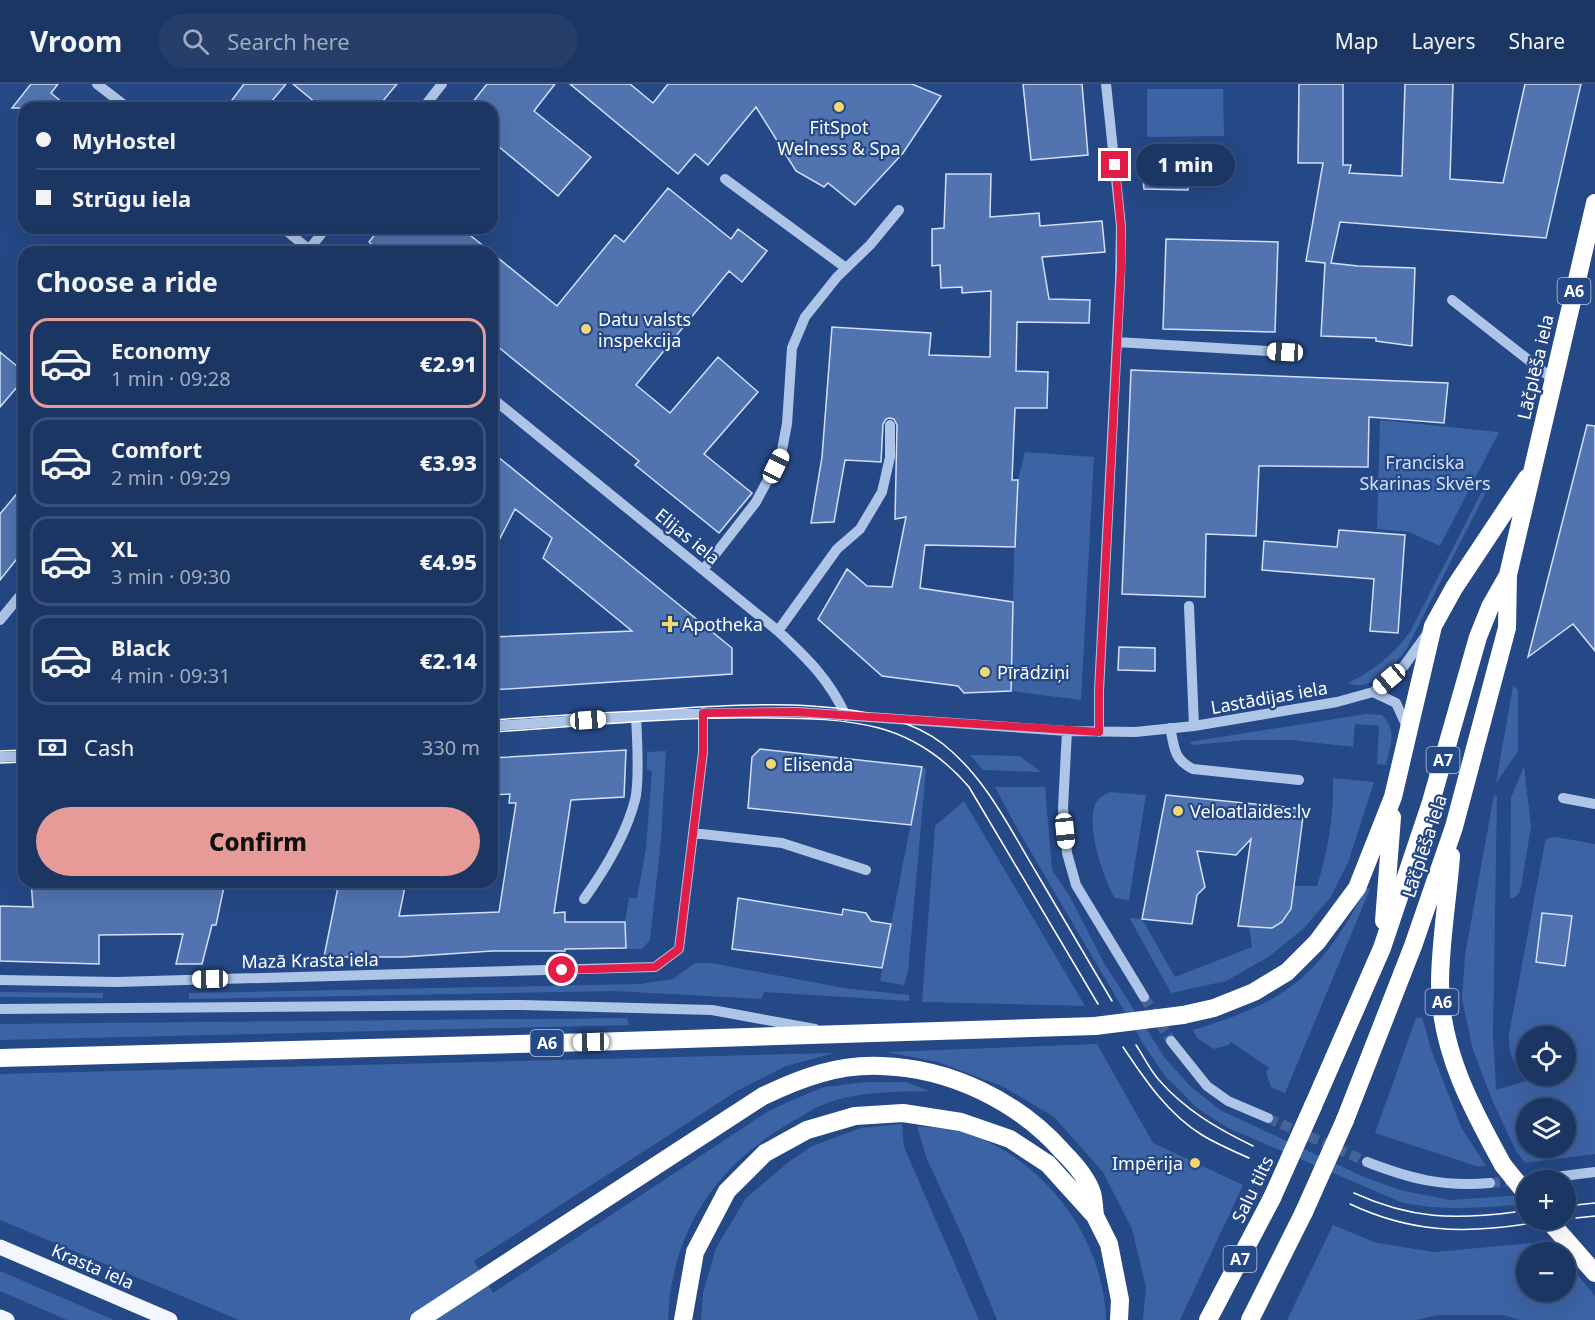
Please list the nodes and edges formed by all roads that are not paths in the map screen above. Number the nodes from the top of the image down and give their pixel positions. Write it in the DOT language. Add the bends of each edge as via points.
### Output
graph roads {
  1 [pos="97,84"];
  2 [pos="442,84"];
  3 [pos="1107,84"];
  4 [pos="120,102"];
  5 [pos="428,102"];
  6 [pos="725,179"];
  7 [pos="1595,203"];
  8 [pos="898,210"];
  9 [pos="290,234"];
  10 [pos="303,246"];
  11 [pos="846,268"];
  12 [pos="1452,300"];
  13 [pos="1117,342"];
  14 [pos="1285,352"];
  15 [pos="1554,380"];
  16 [pos="498,403"];
  17 [pos="890,425"];
  18 [pos="1533,469"];
  19 [pos="703,570"];
  20 [pos="1508,575"];
  21 [pos="18,598"];
  22 [pos="1189,606"];
  23 [pos="0,620"];
  24 [pos="1433,626"];
  25 [pos="778,631"];
  26 [pos="1373,692"];
  27 [pos="703,713"];
  28 [pos="846,716"];
  29 [pos="636,717"];
  30 [pos="498,726"];
  31 [pos="1194,726"];
  32 [pos="1170,728"];
  33 [pos="1409,730"];
  34 [pos="1067,731"];
  35 [pos="1099,732"];
  36 [pos="18,756"];
  37 [pos="0,757"];
  38 [pos="1299,780"];
  39 [pos="1393,798"];
  40 [pos="1563,798"];
  41 [pos="1595,804"];
  42 [pos="1454,827"];
  43 [pos="693,832"];
  44 [pos="866,870"];
  45 [pos="584,899"];
  46 [pos="1382,948"];
  47 [pos="0,980"];
  48 [pos="1144,997"];
  49 [pos="0,1009"];
  50 [pos="848,1035"];
  51 [pos="1171,1041"];
  52 [pos="0,1058"];
  53 [pos="1313,1106"];
  54 [pos="1268,1118"];
  55 [pos="1367,1162"];
  56 [pos="1595,1172"];
  57 [pos="1576,1174"];
  58 [pos="1516,1181"];
  59 [pos="1490,1183"];
  60 [pos="1095,1216"];
  61 [pos="1557,1230"];
  62 [pos="0,1247"];
  63 [pos="1595,1273"];
  64 [pos="0,1317"];
  65 [pos="7,1320"];
  66 [pos="170,1320"];
  67 [pos="419,1320"];
  68 [pos="683,1320"];
  69 [pos="1119,1320"];
  70 [pos="1208,1320"];
  71 [pos="1250,1320"];
  1 -- 4 [label="street"];
  2 -- 5 [label="street"];
  3 -- 13 [label="street" via="1121,226"];
  6 -- 11 [label="street"];
  7 -- 15 [label="highway, Lāčplēša iela / A6"];
  8 -- 11 [label="street"];
  9 -- 10 [label="street"];
  11 -- 19 [label="street" via="805,316 792,348 781,455 756,502"];
  12 -- 15 [label="street"];
  13 -- 14 [label="street"];
  13 -- 35 [label="street"];
  15 -- 18 [label="highway, Lāčplēša iela / A6"];
  16 -- 19 [label="street, Elijas iela"];
  17 -- 25 [label="street" via="890,457 882,492 860,530 831,557"];
  18 -- 20 [label="highway, Lāčplēša iela / A6"];
  18 -- 24 [label="highway, A6"];
  19 -- 25 [label="street, Elijas iela"];
  20 -- 42 [label="highway, Lāčplēša iela / A6" via="1507,628"];
  20 -- 46 [label="highway, Lāčplēša iela / A7" via="1478,637 1431,802"];
  21 -- 23 [label="street"];
  22 -- 31 [label="street"];
  24 -- 26 [label="street, Lastādijas iela" via="1404,666"];
  24 -- 33 [label="highway, A6"];
  25 -- 28 [label="street, Elijas iela" via="818,669"];
  26 -- 31 [label="street, Lastādijas iela" via="1337,702"];
  26 -- 33 [label="street" via="1395,703"];
  27 -- 28 [label="street, Lastādijas iela"];
  27 -- 29 [label="street, Lastādijas iela"];
  27 -- 43 [label="street, Mazā Krasta iela" via="703,752"];
  28 -- 34 [label="street, Lastādijas iela"];
  29 -- 30 [label="street, Lastādijas iela"];
  29 -- 45 [label="street" via="635,799 621,837"];
  31 -- 32 [label="street, Lastādijas iela"];
  32 -- 35 [label="street, Lastādijas iela"];
  32 -- 38 [label="street" via="1176,756 1193,769"];
  33 -- 39 [label="highway, A6"];
  34 -- 35 [label="street, Lastādijas iela"];
  34 -- 48 [label="street" via="1063,808 1067,854 1076,885"];
  36 -- 37 [label="street"];
  39 -- 46 [label="highway"];
  39 -- 50 [label="highway, A6, bridge" via="1357,888 1317,942 1287,972 1254,992 1214,1008 1095,1026"];
  40 -- 41 [label="street"];
  42 -- 58 [label="highway, A6, bridge" via="1440,984 1443,1017 1462,1086 1503,1165"];
  42 -- 71 [label="highway, Lāčplēša iela / A7, bridge" via="1413,946 1345,1120 1305,1212"];
  43 -- 44 [label="street" via="782,843"];
  43 -- 47 [label="street, Mazā Krasta iela" via="679,949 655,967 116,982"];
  46 -- 53 [label="highway, Lāčplēša iela / A7"];
  49 -- 50 [label="street" via="522,1005 712,1010"];
  50 -- 52 [label="highway, A6"];
  51 -- 54 [label="street" via="1207,1086 1228,1101"];
  53 -- 70 [label="highway, Salu tilts / A7, bridge" via="1272,1198"];
  55 -- 59 [label="street" via="1429,1182 1462,1186"];
  56 -- 57 [label="street"];
  60 -- 67 [label="highway" via="1092,1192 1077,1167 1045,1131 1005,1102 964,1083 923,1071 881,1065 840,1068 800,1079 763,1096"];
  60 -- 68 [label="highway" via="1048,1164 1011,1139 961,1122 903,1113 855,1116 807,1130 765,1153 727,1191 695,1252"];
  60 -- 69 [label="highway" via="1109,1244 1120,1300"];
  61 -- 63 [label="highway, bridge"];
  62 -- 66 [label="main road, Krasta iela"];
  64 -- 65 [label="main road"];
}
